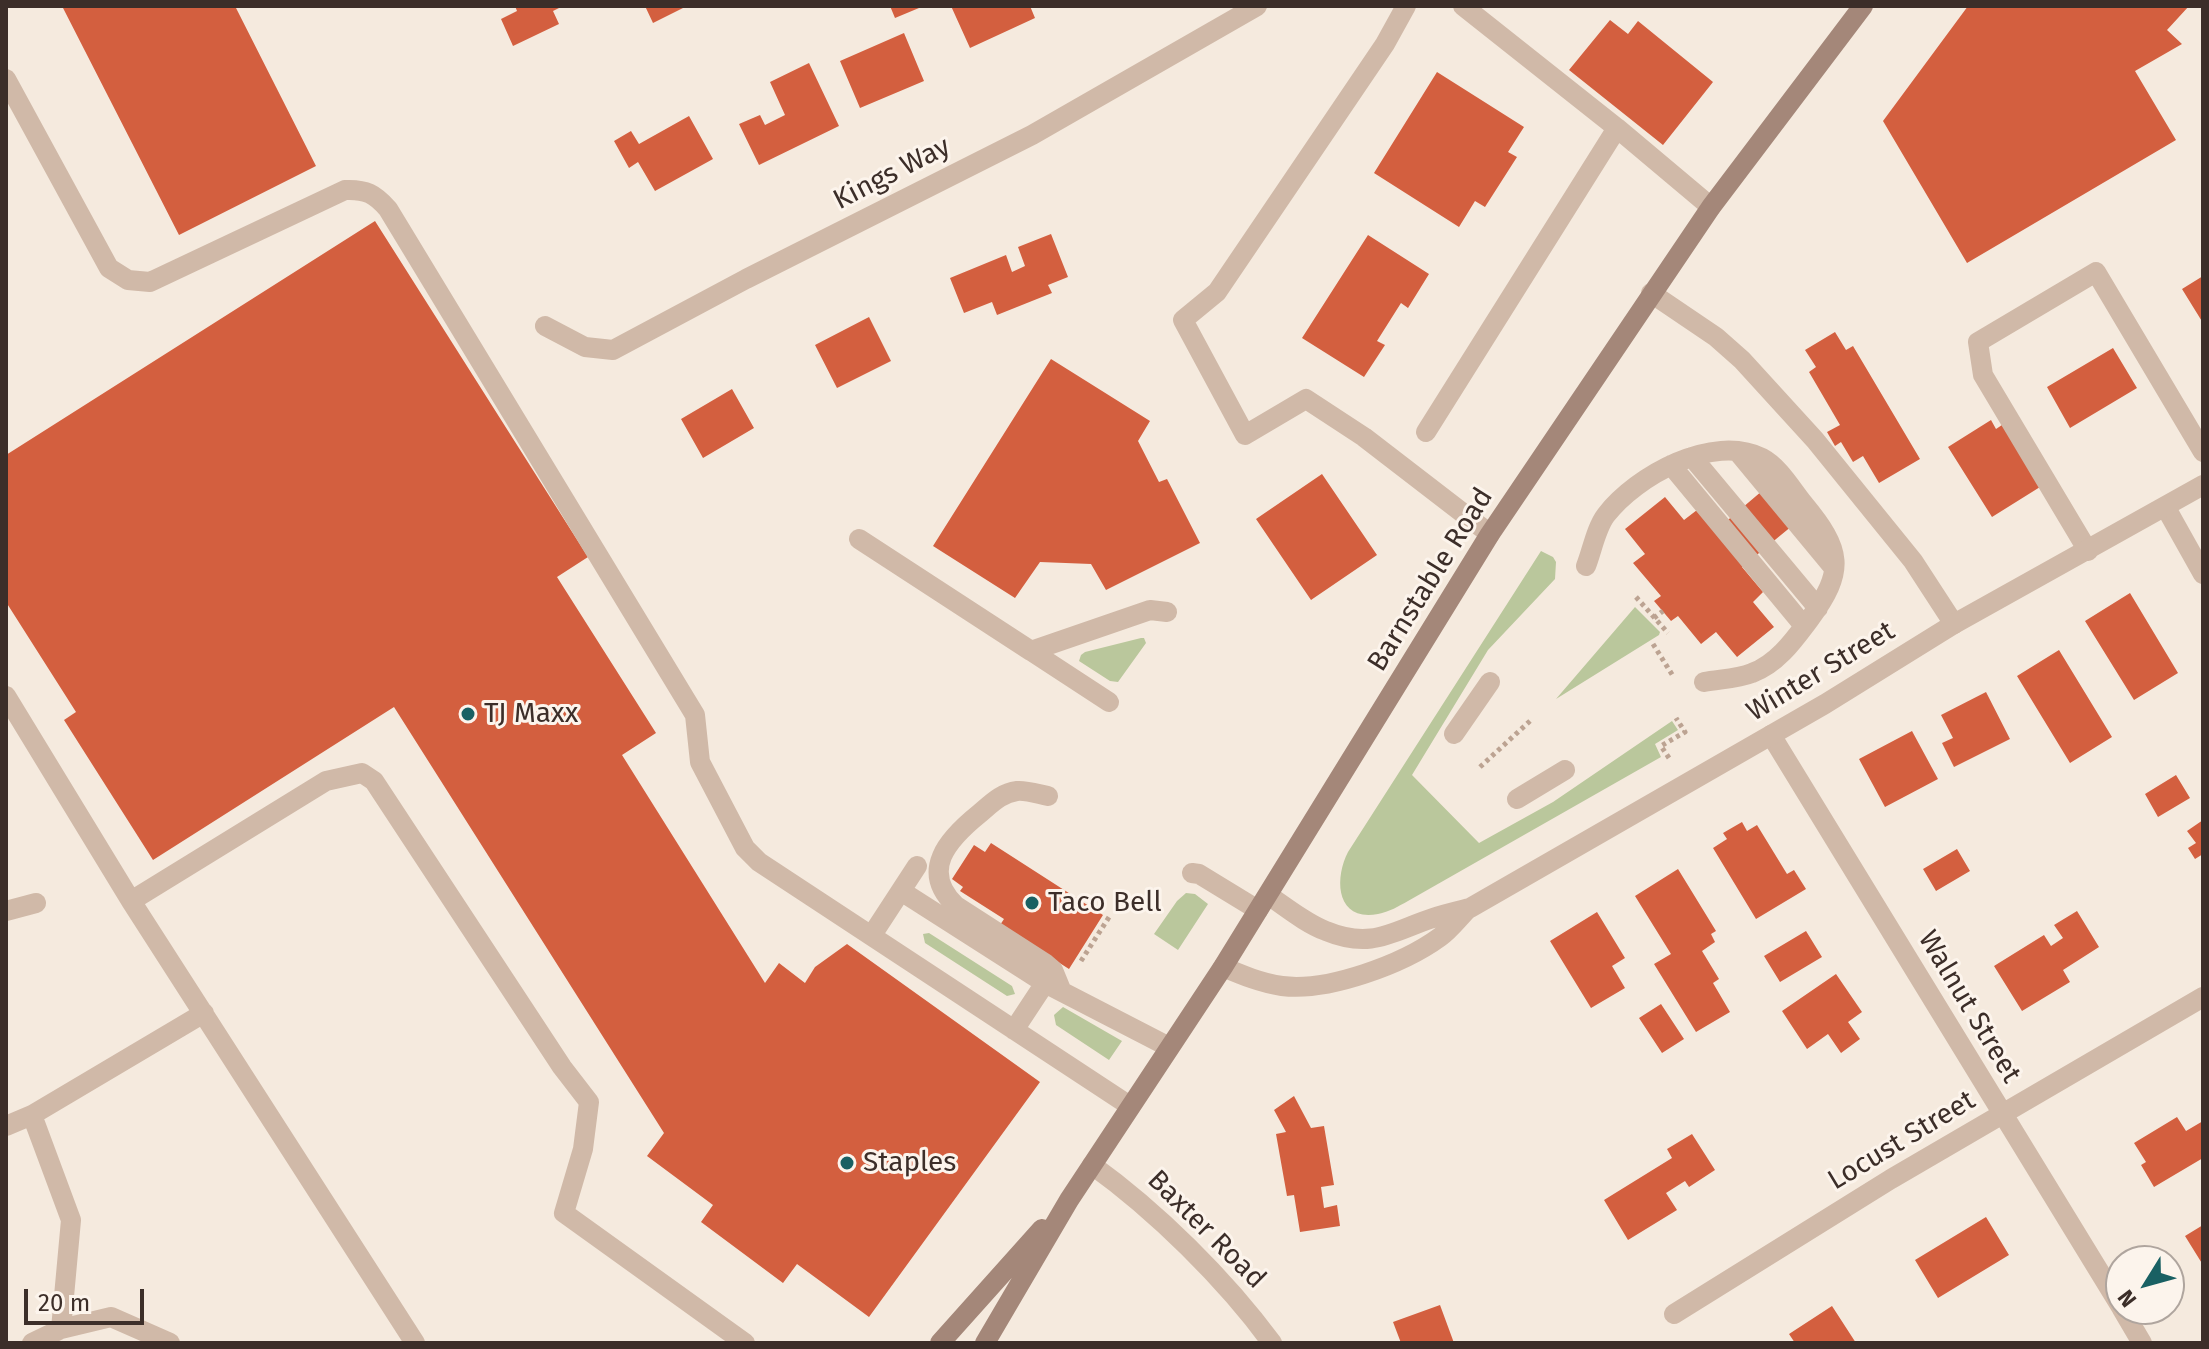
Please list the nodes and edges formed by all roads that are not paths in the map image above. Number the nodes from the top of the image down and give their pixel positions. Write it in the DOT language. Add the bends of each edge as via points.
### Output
graph roads {
  1 [pos="1257,6"];
  2 [pos="1406,6"];
  3 [pos="1463,6"];
  4 [pos="1863,6"];
  5 [pos="6,79"];
  6 [pos="1617,128"];
  7 [pos="1711,207"];
  8 [pos="1651,293"];
  9 [pos="545,326"];
  10 [pos="1426,432"];
  11 [pos="2203,452"];
  12 [pos="1692,457"];
  13 [pos="1671,465"];
  14 [pos="2203,485"];
  15 [pos="2166,508"];
  16 [pos="1490,534"];
  17 [pos="859,539"];
  18 [pos="2088,551"];
  19 [pos="1586,566"];
  20 [pos="2203,574"];
  21 [pos="1818,608"];
  22 [pos="1167,612"];
  23 [pos="1954,624"];
  24 [pos="1804,626"];
  25 [pos="1031,651"];
  26 [pos="1490,682"];
  27 [pos="1704,682"];
  28 [pos="6,696"];
  29 [pos="1109,702"];
  30 [pos="1454,734"];
  31 [pos="1771,735"];
  32 [pos="1565,770"];
  33 [pos="1048,796"];
  34 [pos="1517,799"];
  35 [pos="917,866"];
  36 [pos="1192,873"];
  37 [pos="901,891"];
  38 [pos="131,901"];
  39 [pos="1263,902"];
  40 [pos="36,903"];
  41 [pos="1470,908"];
  42 [pos="6,911"];
  43 [pos="872,935"];
  44 [pos="1223,967"];
  45 [pos="1054,988"];
  46 [pos="2203,997"];
  47 [pos="204,1013"];
  48 [pos="1014,1030"];
  49 [pos="1169,1047"];
  50 [pos="1130,1106"];
  51 [pos="32,1115"];
  52 [pos="2002,1115"];
  53 [pos="6,1126"];
  54 [pos="1092,1165"];
  55 [pos="1069,1200"];
  56 [pos="2105,1281"];
  57 [pos="1674,1314"];
  58 [pos="2132,1325"];
  59 [pos="61,1329"];
  60 [pos="32,1343"];
  61 [pos="170,1343"];
  62 [pos="415,1343"];
  63 [pos="745,1343"];
  64 [pos="940,1343"];
  65 [pos="985,1343"];
  66 [pos="1272,1343"];
  67 [pos="2142,1343"];
  1 -- 9 [label="street, Kings Way" via="1032,135 613,350 585,347"];
  2 -- 16 [label="street" via="1217,292 1183,320 1245,435 1306,399"];
  3 -- 6 [label="street"];
  4 -- 7 [label="main road, Barnstable Road"];
  5 -- 43 [label="street" via="109,268 128,280 150,282 345,190 376,195 695,715 700,762 745,848"];
  6 -- 7 [label="street"];
  6 -- 10 [label="street"];
  7 -- 8 [label="main road, Barnstable Road"];
  8 -- 16 [label="main road, Barnstable Road"];
  8 -- 23 [label="street" via="1742,360 1913,561"];
  11 -- 18 [label="street" via="2096,272 1978,342 1983,375"];
  12 -- 13 [label="street"];
  12 -- 21 [label="street"];
  12 -- 21 [label="street" via="1738,452 1773,465 1833,545 1828,595"];
  13 -- 19 [label="street" via="1644,480 1604,517"];
  13 -- 24 [label="street"];
  14 -- 15 [label="street, Winter Street"];
  15 -- 18 [label="street, Winter Street"];
  15 -- 20 [label="street"];
  16 -- 39 [label="main road, Barnstable Road"];
  17 -- 25 [label="street"];
  18 -- 23 [label="street, Winter Street"];
  21 -- 24 [label="street"];
  22 -- 25 [label="street" via="1150,610"];
  23 -- 31 [label="street, Winter Street"];
  24 -- 27 [label="street" via="1776,658 1752,673"];
  25 -- 29 [label="street"];
  26 -- 30 [label="street"];
  28 -- 38 [label="street"];
  31 -- 41 [label="street, Winter Street"];
  31 -- 52 [label="street, Walnut Street"];
  32 -- 34 [label="street"];
  33 -- 45 [label="street" via="1019,790 998,798 953,838 937,870 946,897 1046,964 1053,970"];
  35 -- 37 [label="street"];
  36 -- 39 [label="street, Winter Street"];
  37 -- 43 [label="street"];
  37 -- 45 [label="street"];
  38 -- 47 [label="street"];
  38 -- 63 [label="street" via="326,781 362,773 374,781 589,1102 583,1149 564,1213"];
  39 -- 41 [label="street, Winter Street" via="1328,932 1358,939 1386,937"];
  39 -- 44 [label="main road, Barnstable Road"];
  40 -- 42 [label="street"];
  41 -- 44 [label="street, Winter Street" via="1441,937 1351,979 1284,986"];
  43 -- 48 [label="street"];
  44 -- 49 [label="main road, Barnstable Road"];
  45 -- 48 [label="street"];
  45 -- 49 [label="street"];
  46 -- 52 [label="street, Locust Street"];
  47 -- 51 [label="street"];
  47 -- 62 [label="street"];
  48 -- 50 [label="street"];
  49 -- 50 [label="main road, Barnstable Road"];
  50 -- 54 [label="main road, Barnstable Road"];
  51 -- 53 [label="street"];
  51 -- 59 [label="street" via="71,1220"];
  52 -- 56 [label="street, Walnut Street"];
  52 -- 57 [label="street, Locust Street"];
  54 -- 55 [label="main road, Barnstable Road"];
  54 -- 66 [label="street, Baxter Road" via="1128,1190 1197,1258"];
  55 -- 64 [label="main road, Barnstable Road"];
  55 -- 65 [label="main road, Barnstable Road"];
  58 -- 67 [label="street, Walnut Street"];
  59 -- 60 [label="street"];
  59 -- 61 [label="street" via="111,1317"];
}
